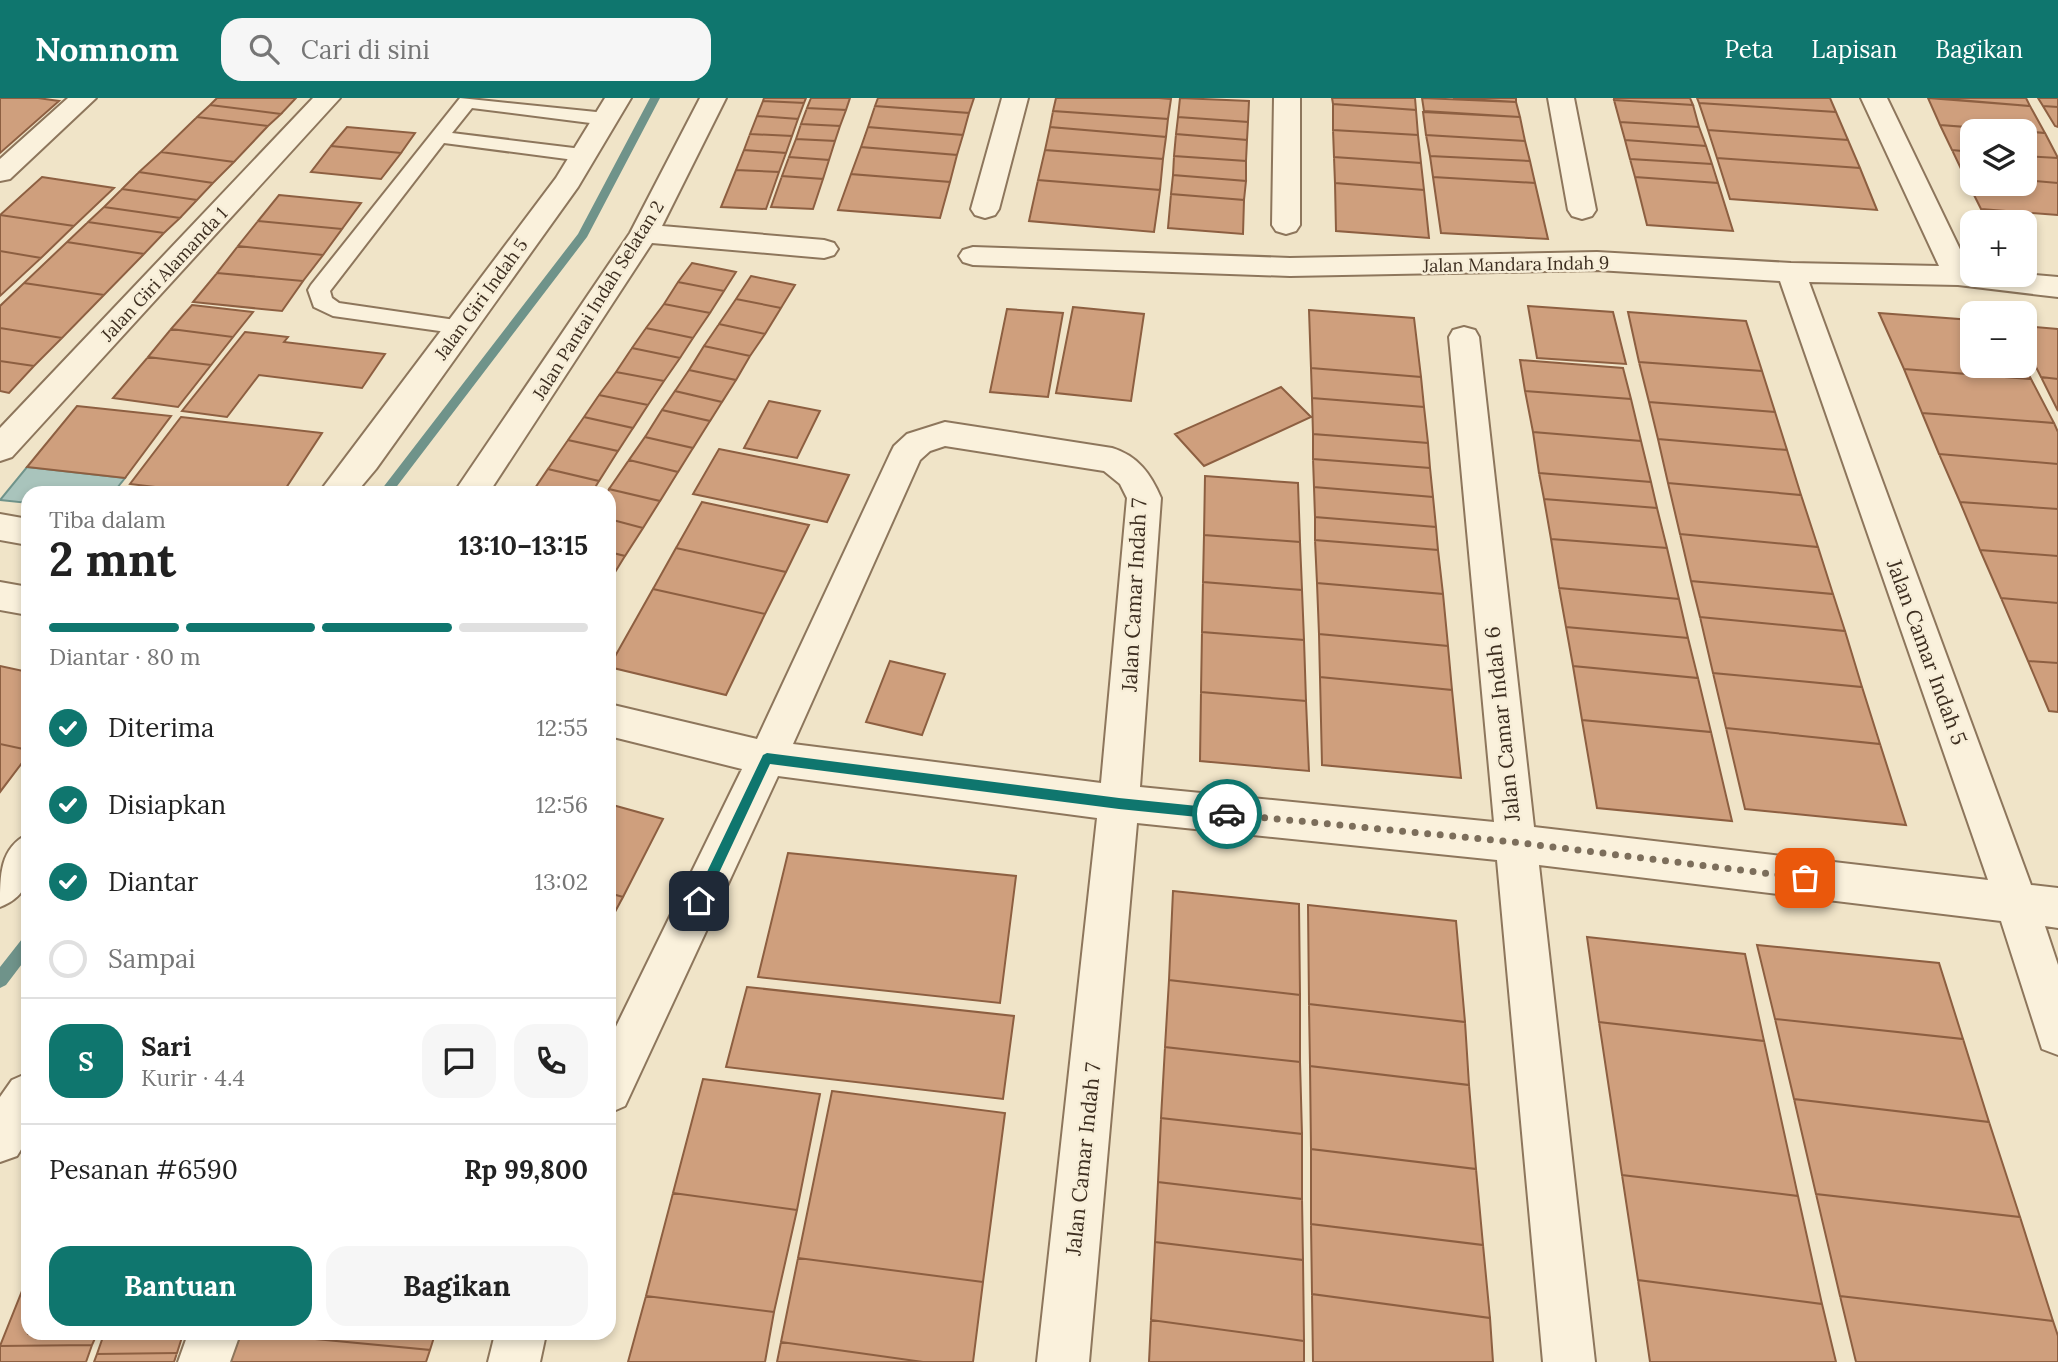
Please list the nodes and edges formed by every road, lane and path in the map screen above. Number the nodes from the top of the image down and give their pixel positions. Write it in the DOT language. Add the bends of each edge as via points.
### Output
graph roads {
  1 [pos="83,98"];
  2 [pos="327,98"];
  3 [pos="713,98"];
  4 [pos="1015,98"];
  5 [pos="1287,98"];
  6 [pos="1561,98"];
  7 [pos="1874,98"];
  8 [pos="469,100"];
  9 [pos="612,108"];
  10 [pos="438,137"];
  11 [pos="582,155"];
  12 [pos="0,173"];
  13 [pos="985,209"];
  14 [pos="1583,210"];
  15 [pos="1286,225"];
  16 [pos="644,233"];
  17 [pos="824,249"];
  18 [pos="973,256"];
  19 [pos="1791,272"];
  20 [pos="1958,276"];
  21 [pos="2058,286"];
  22 [pos="461,327"];
  23 [pos="1464,337"];
  24 [pos="0,449"];
  25 [pos="342,486"];
  26 [pos="476,486"];
  27 [pos="0,527"];
  28 [pos="21,531"];
  29 [pos="0,596"];
  30 [pos="21,600"];
  31 [pos="616,722"];
  32 [pos="767,758"];
  33 [pos="1119,803"];
  34 [pos="1513,842"];
  35 [pos="21,862"];
  36 [pos="0,888"];
  37 [pos="2017,904"];
  38 [pos="2058,908"];
  39 [pos="2058,1033"];
  40 [pos="616,1075"];
  41 [pos="21,1107"];
  42 [pos="0,1139"];
  43 [pos="212,1340"];
  44 [pos="520,1340"];
  45 [pos="204,1362"];
  46 [pos="514,1362"];
  47 [pos="1063,1362"];
  48 [pos="1569,1362"];
  1 -- 12 [label="street"];
  2 -- 24 [label="street, Jalan Giri Alamanda 1"];
  3 -- 16 [label="street, Jalan Pantai Indah Selatan 2"];
  4 -- 13 [label="street"];
  5 -- 15 [label="street"];
  6 -- 14 [label="street"];
  7 -- 20 [label="street"];
  8 -- 9 [label="lane"];
  8 -- 10 [label="lane"];
  9 -- 11 [label="street, Jalan Giri Indah 5"];
  10 -- 11 [label="lane"];
  10 -- 22 [label="lane" via="319,290 322,302 333,309"];
  11 -- 22 [label="street, Jalan Giri Indah 5" via="568,181"];
  16 -- 17 [label="street"];
  16 -- 26 [label="street, Jalan Pantai Indah Selatan 2"];
  18 -- 19 [label="street, Jalan Mandara Indah 9" via="1290,267 1597,261"];
  19 -- 20 [label="street, Jalan Mandara Indah 9"];
  19 -- 37 [label="street, Jalan Camar Indah 5"];
  20 -- 21 [label="street, Jalan Mandara Indah 9"];
  22 -- 25 [label="street, Jalan Giri Indah 5"];
  23 -- 34 [label="street, Jalan Camar Indah 6"];
  27 -- 28 [label="street"];
  29 -- 30 [label="street"];
  31 -- 32 [label="street"];
  32 -- 33 [label="street"];
  32 -- 33 [label="street, Jalan Camar Indah 7" via="906,454 927,438 945,434 1112,460 1137,480 1143,498"];
  32 -- 40 [label="street, Jalan Camar Indah 7"];
  33 -- 34 [label="street"];
  33 -- 47 [label="street, Jalan Camar Indah 7"];
  34 -- 37 [label="street"];
  34 -- 48 [label="street, Jalan Camar Indah 6"];
  35 -- 36 [label="street"];
  37 -- 38 [label="street"];
  37 -- 39 [label="street, Jalan Camar Indah 5"];
  41 -- 42 [label="street"];
  43 -- 45 [label="street"];
  44 -- 46 [label="street"];
}
